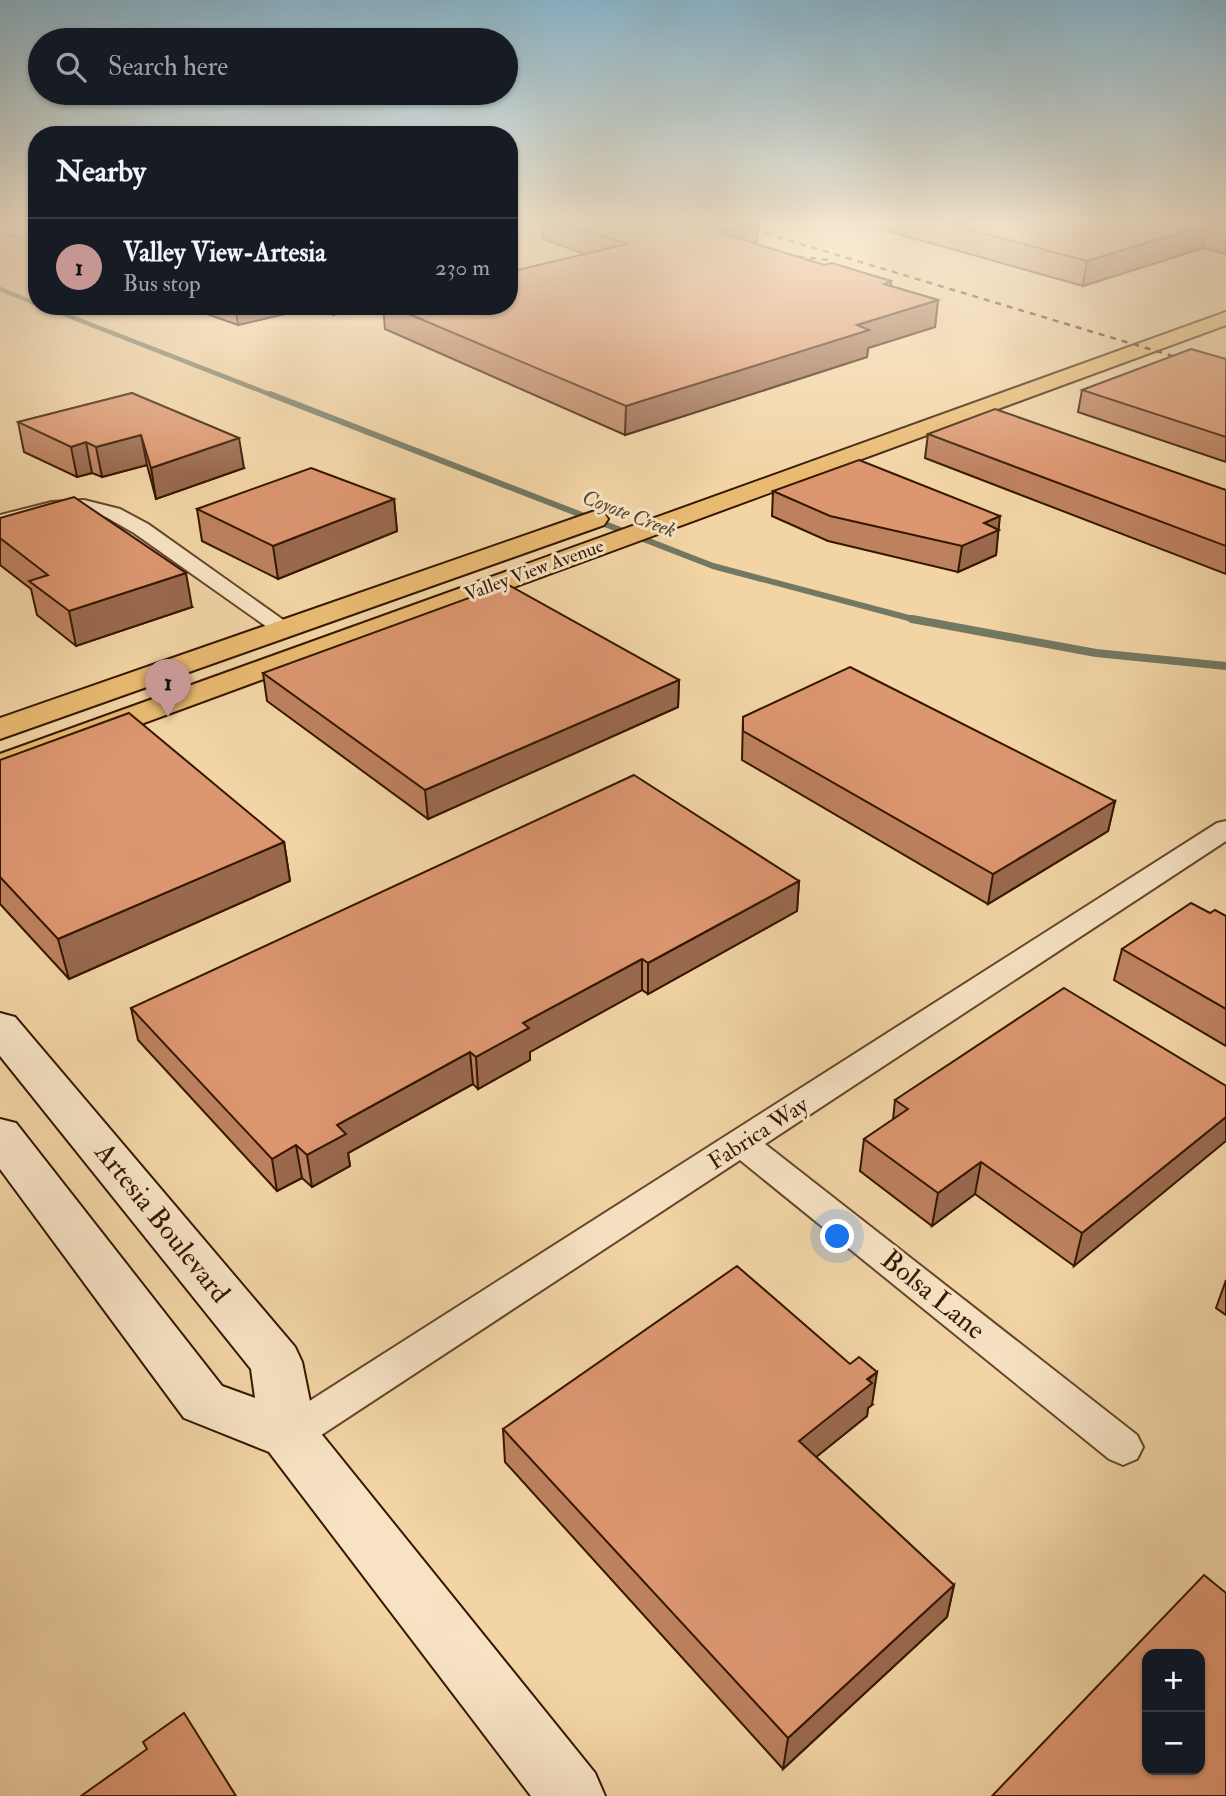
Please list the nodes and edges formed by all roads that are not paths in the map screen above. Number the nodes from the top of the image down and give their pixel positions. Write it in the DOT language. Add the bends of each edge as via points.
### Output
graph roads {
  1 [pos="1196,307"];
  2 [pos="1226,318"];
  3 [pos="1080,348"];
  4 [pos="615,512"];
  5 [pos="0,521"];
  6 [pos="285,629"];
  7 [pos="0,729"];
  8 [pos="0,766"];
  9 [pos="1226,829"];
  10 [pos="0,1027"];
  11 [pos="0,1135"];
  12 [pos="741,1144"];
  13 [pos="289,1435"];
  14 [pos="1123,1447"];
  15 [pos="572,1796"];
  1 -- 3 [label="main road"];
  2 -- 8 [label="main road, Valley View Avenue"];
  4 -- 6 [label="main road, Valley View Avenue"];
  5 -- 6 [label="street" via="53,506 103,509"];
  6 -- 7 [label="main road, Valley View Avenue"];
  9 -- 12 [label="street, Fabrica Way"];
  10 -- 13 [label="main road, Artesia Boulevard" via="276,1362"];
  11 -- 13 [label="main road" via="203,1402"];
  12 -- 13 [label="street, Fabrica Way"];
  12 -- 14 [label="street, Bolsa Lane"];
  13 -- 15 [label="main road, Artesia Boulevard"];
}
